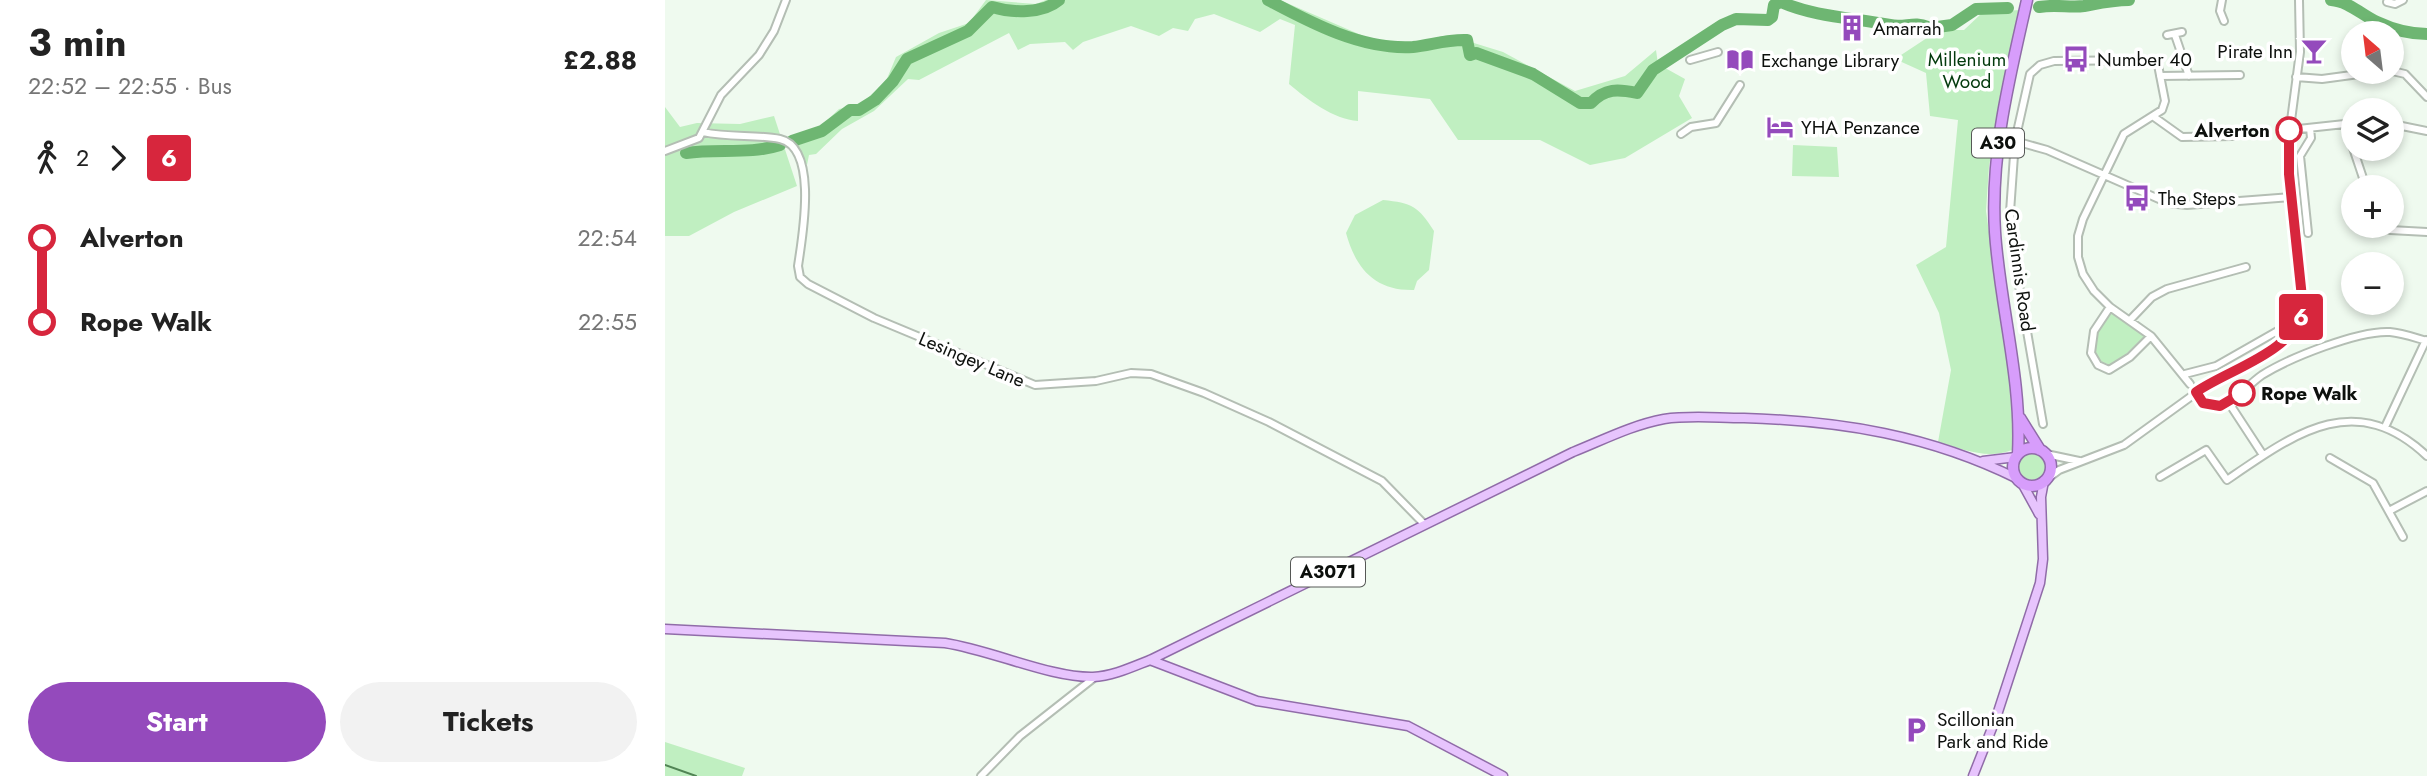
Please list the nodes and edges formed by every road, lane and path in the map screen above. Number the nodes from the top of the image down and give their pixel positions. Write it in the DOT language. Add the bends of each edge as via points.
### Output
graph roads {
  1 [pos="786,0"];
  2 [pos="2027,0"];
  3 [pos="2222,0"];
  4 [pos="2299,0"];
  5 [pos="2403,0"];
  6 [pos="2388,2"];
  7 [pos="2224,21"];
  8 [pos="2175,34"];
  9 [pos="1718,52"];
  10 [pos="1690,60"];
  11 [pos="2405,74"];
  12 [pos="2240,75"];
  13 [pos="2160,76"];
  14 [pos="2189,76"];
  15 [pos="2341,76"];
  16 [pos="2296,77"];
  17 [pos="1739,85"];
  18 [pos="2427,97"];
  19 [pos="2154,117"];
  20 [pos="2341,124"];
  21 [pos="2404,126"];
  22 [pos="2310,128"];
  23 [pos="2289,130"];
  24 [pos="2427,131"];
  25 [pos="703,132"];
  26 [pos="1681,134"];
  27 [pos="2232,136"];
  28 [pos="2015,141"];
  29 [pos="665,151"];
  30 [pos="2102,176"];
  31 [pos="2291,197"];
  32 [pos="2404,231"];
  33 [pos="2427,232"];
  34 [pos="2308,233"];
  35 [pos="2246,267"];
  36 [pos="2111,307"];
  37 [pos="2130,319"];
  38 [pos="2281,329"];
  39 [pos="2151,336"];
  40 [pos="2427,341"];
  41 [pos="2185,374"];
  42 [pos="2190,384"];
  43 [pos="2196,392"];
  44 [pos="2229,403"];
  45 [pos="2020,417"];
  46 [pos="2043,424"];
  47 [pos="2385,427"];
  48 [pos="2043,452"];
  49 [pos="2017,456"];
  50 [pos="2263,456"];
  51 [pos="2427,456"];
  52 [pos="2330,457"];
  53 [pos="2080,461"];
  54 [pos="1980,462"];
  55 [pos="2160,477"];
  56 [pos="2046,480"];
  57 [pos="2020,481"];
  58 [pos="2427,491"];
  59 [pos="2389,511"];
  60 [pos="2040,517"];
  61 [pos="1424,524"];
  62 [pos="2403,537"];
  63 [pos="665,629"];
  64 [pos="1150,660"];
  65 [pos="1095,677"];
  66 [pos="981,776"];
  67 [pos="1503,776"];
  68 [pos="1973,776"];
  1 -- 25 [label="street" via="775,31 721,95"];
  2 -- 45 [label="highway, A30" via="1999,139 1994,217"];
  3 -- 7 [label="street"];
  4 -- 16 [label="street"];
  5 -- 6 [label="street"];
  8 -- 14 [label="street"];
  9 -- 10 [label="street"];
  11 -- 18 [label="street"];
  12 -- 14 [label="street"];
  13 -- 14 [label="street"];
  13 -- 19 [label="street" via="2165,101"];
  13 -- 28 [label="street, Cardinnis Road" via="2158,65 2151,60 2040,65 2030,74"];
  15 -- 16 [label="street"];
  16 -- 23 [label="street"];
  17 -- 26 [label="street" via="1716,123 1691,127"];
  19 -- 27 [label="street" via="2182,137"];
  19 -- 30 [label="street" via="2124,134"];
  20 -- 22 [label="street"];
  21 -- 24 [label="street"];
  22 -- 23 [label="street"];
  22 -- 34 [label="street" via="2311,138 2300,156"];
  23 -- 31 [label="street"];
  25 -- 29 [label="street" via="686,145"];
  25 -- 61 [label="street, Lesingey Lane" via="727,138 782,139 793,149 805,180 798,266 800,277 808,284 874,318 1035,385 1141,374 1204,393 1382,481"];
  28 -- 30 [label="street" via="2047,150"];
  28 -- 46 [label="street, Cardinnis Road" via="2010,212"];
  30 -- 31 [label="street" via="2168,203"];
  30 -- 36 [label="street" via="2078,236 2078,257 2083,274"];
  31 -- 43 [label="street" via="2303,307 2295,332"];
  32 -- 33 [label="street"];
  35 -- 37 [label="street" via="2167,289"];
  36 -- 37 [label="street"];
  36 -- 39 [label="street" via="2094,331 2091,353 2098,365 2109,370"];
  37 -- 39 [label="street"];
  38 -- 41 [label="street" via="2216,366"];
  39 -- 41 [label="street"];
  40 -- 44 [label="street" via="2388,332 2334,342 2261,376"];
  40 -- 47 [label="street"];
  41 -- 42 [label="street"];
  43 -- 44 [label="street" via="2203,403"];
  43 -- 53 [label="street" via="2124,445"];
  44 -- 50 [label="street"];
  45 -- 48 [label="highway, A30"];
  45 -- 49 [label="highway, A30"];
  47 -- 50 [label="street" via="2367,421 2335,421"];
  47 -- 51 [label="street"];
  48 -- 49 [label="highway" via="2026,449"];
  48 -- 53 [label="street"];
  48 -- 56 [label="highway" via="2051,465"];
  49 -- 54 [label="main road, A3071"];
  49 -- 57 [label="highway" via="2014,468"];
  50 -- 55 [label="street" via="2227,480 2206,450"];
  52 -- 59 [label="street" via="2373,483"];
  53 -- 56 [label="street"];
  54 -- 57 [label="main road, A3071"];
  54 -- 61 [label="main road, A3071" via="1890,433 1832,422 1665,419 1573,452"];
  56 -- 57 [label="highway" via="2033,486"];
  56 -- 60 [label="main road"];
  57 -- 60 [label="main road"];
  58 -- 59 [label="street"];
  59 -- 62 [label="street"];
  60 -- 68 [label="main road" via="2043,559 2033,609"];
  61 -- 64 [label="main road, A3071"];
  63 -- 65 [label="main road, A3071" via="945,642 1062,674"];
  64 -- 65 [label="main road, A3071"];
  64 -- 67 [label="main road" via="1258,701 1408,726"];
  65 -- 66 [label="street" via="1020,736"];
}
